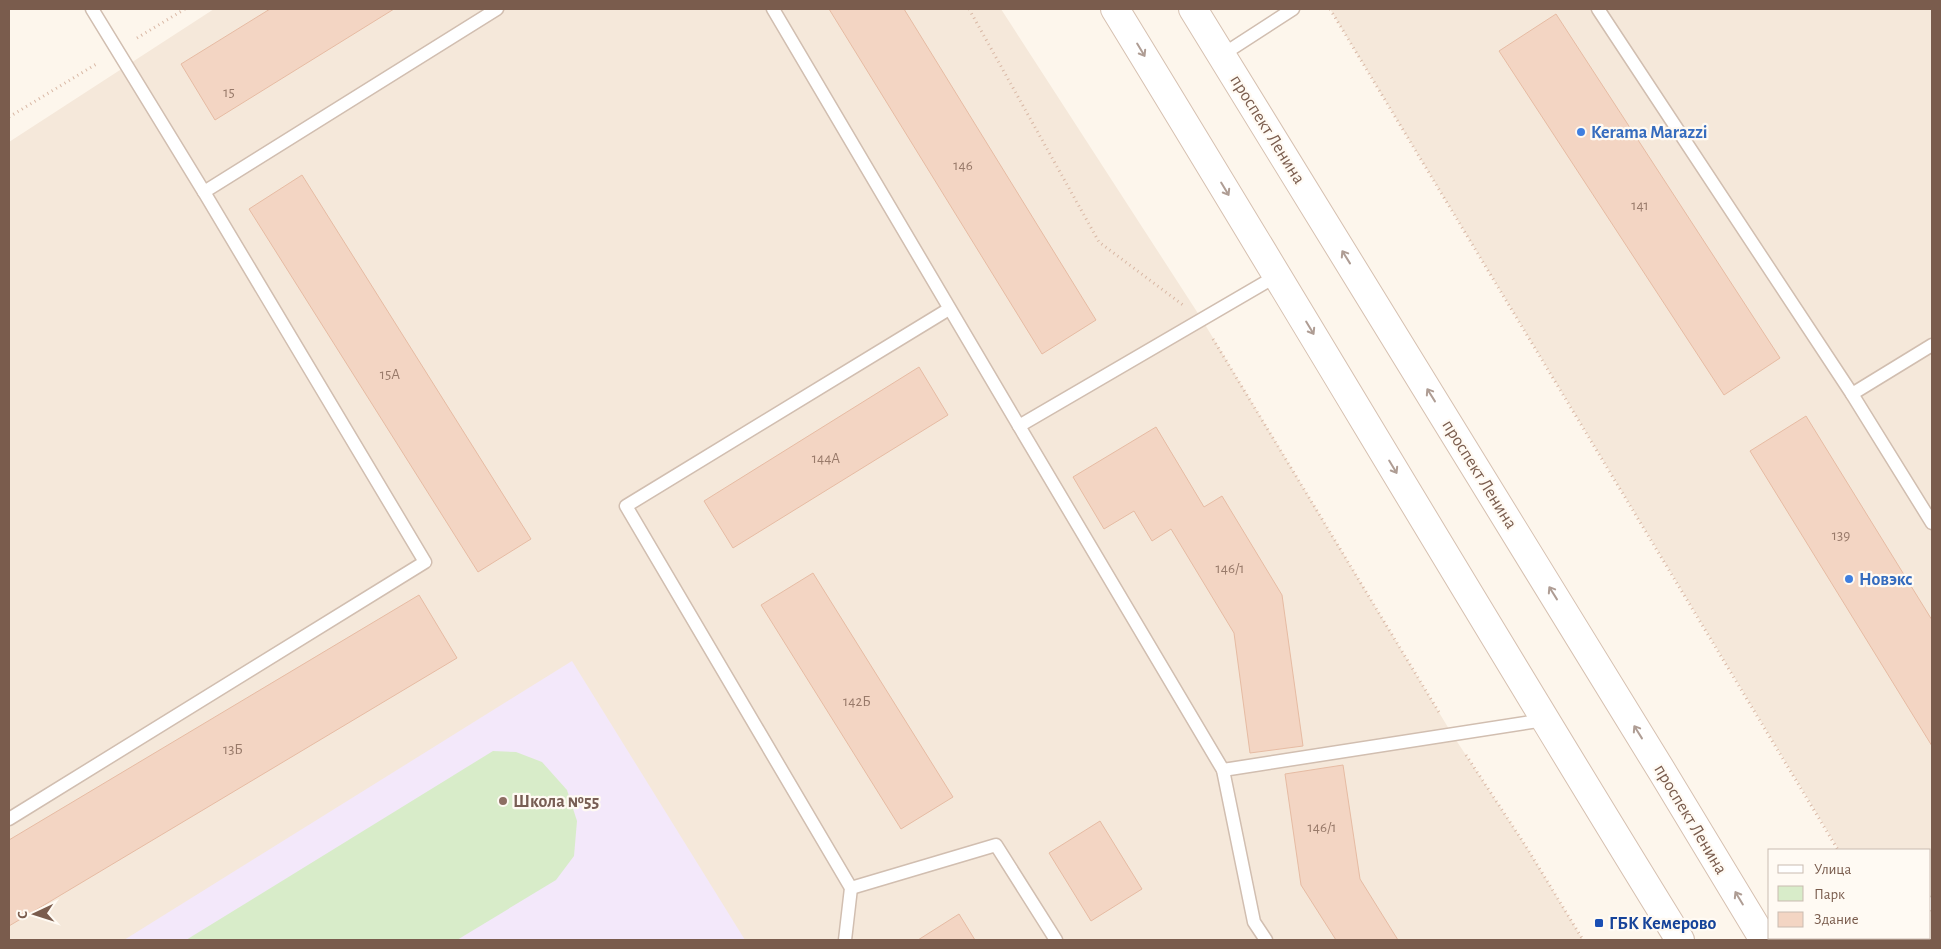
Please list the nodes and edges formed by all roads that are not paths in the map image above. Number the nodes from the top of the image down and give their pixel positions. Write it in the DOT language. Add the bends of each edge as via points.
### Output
graph roads {
  1 [pos="92,9"];
  2 [pos="497,9"];
  3 [pos="773,9"];
  4 [pos="1115,9"];
  5 [pos="1193,9"];
  6 [pos="1293,9"];
  7 [pos="1598,9"];
  8 [pos="1222,55"];
  9 [pos="204,192"];
  10 [pos="1278,275"];
  11 [pos="949,309"];
  12 [pos="1932,345"];
  13 [pos="1852,394"];
  14 [pos="1019,426"];
  15 [pos="1932,523"];
  16 [pos="1544,720"];
  17 [pos="1223,770"];
  18 [pos="9,819"];
  19 [pos="851,888"];
  20 [pos="845,940"];
  21 [pos="1056,940"];
  22 [pos="1266,940"];
  23 [pos="1680,940"];
  24 [pos="1764,940"];
  1 -- 9 [label="lane"];
  2 -- 9 [label="lane"];
  3 -- 11 [label="lane"];
  4 -- 10 [label="main road, one-way"];
  5 -- 8 [label="main road, проспект Ленина"];
  6 -- 8 [label="lane"];
  7 -- 13 [label="lane"];
  24 -- 8 [label="main road, проспект Ленина, one-way"];
  9 -- 18 [label="lane" via="425,562"];
  10 -- 14 [label="lane"];
  10 -- 16 [label="main road, one-way"];
  11 -- 14 [label="lane"];
  11 -- 19 [label="lane" via="626,506"];
  12 -- 13 [label="lane"];
  13 -- 15 [label="lane"];
  14 -- 17 [label="lane"];
  16 -- 17 [label="lane"];
  16 -- 23 [label="main road"];
  17 -- 22 [label="lane" via="1254,922"];
  19 -- 20 [label="lane"];
  19 -- 21 [label="lane" via="996,845"];
}
